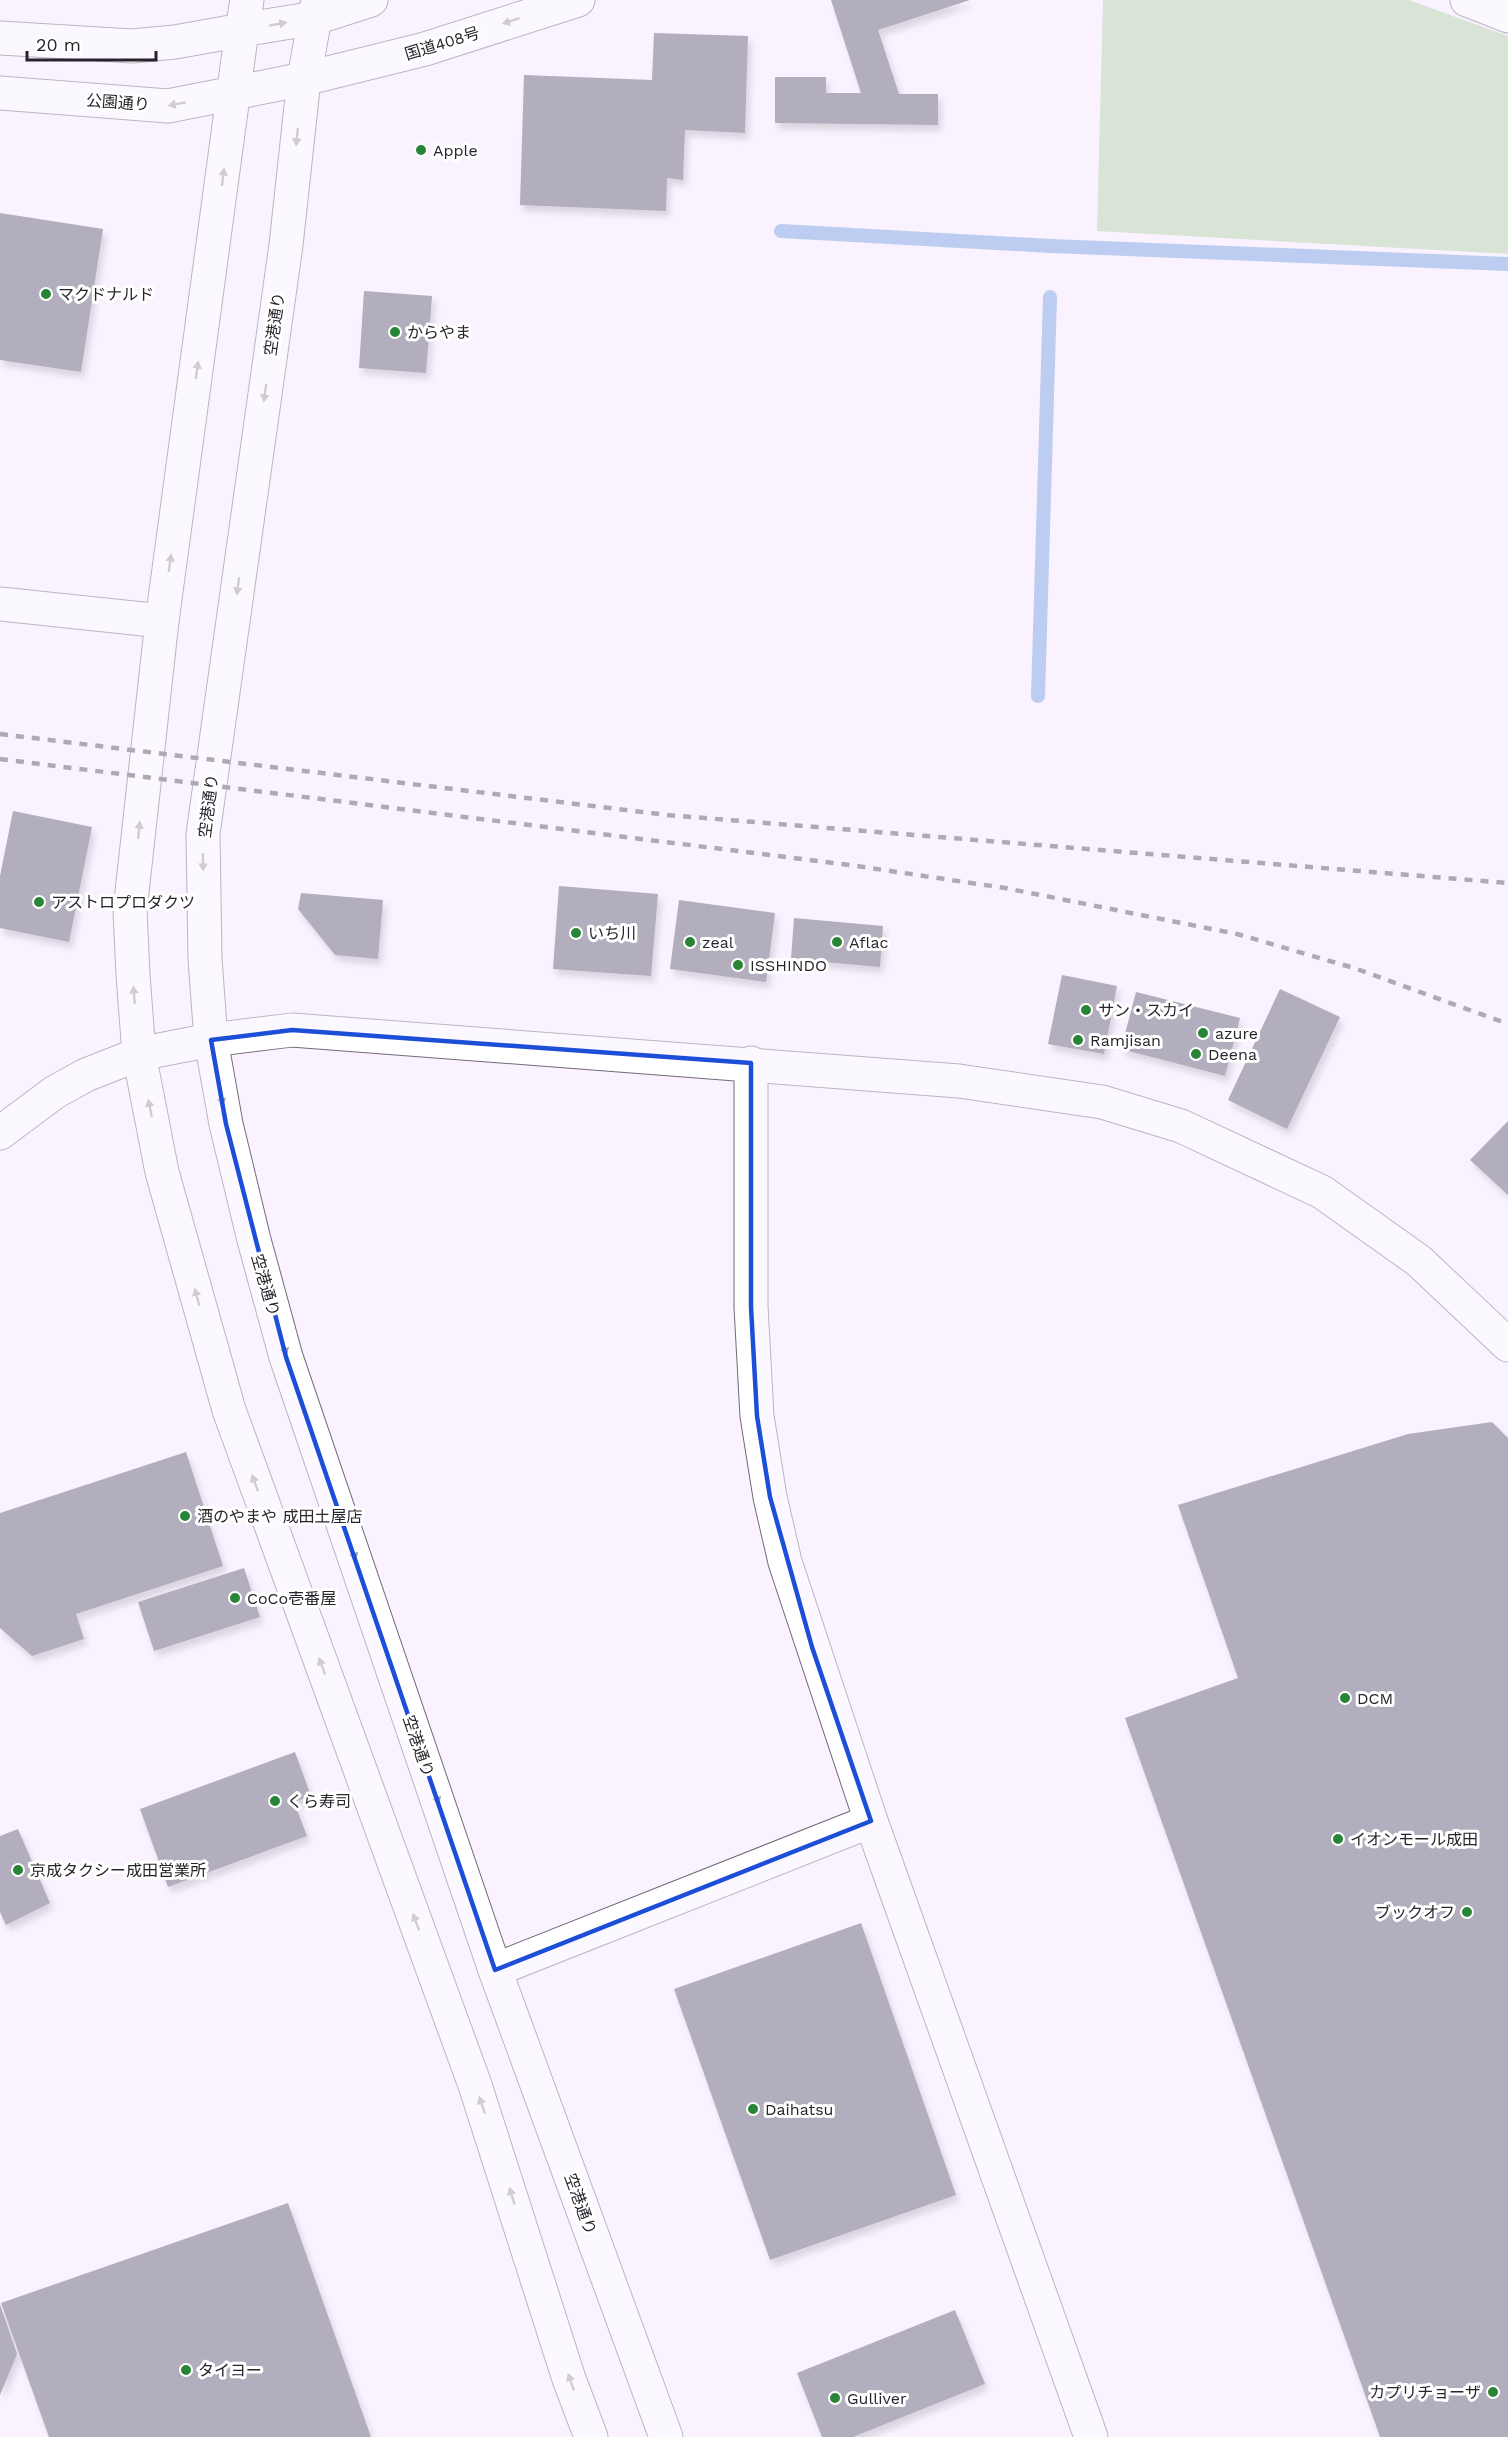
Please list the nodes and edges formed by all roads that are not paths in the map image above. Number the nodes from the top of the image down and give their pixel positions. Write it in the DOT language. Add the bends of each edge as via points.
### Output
graph roads {
  1 [pos="371,0"];
  2 [pos="578,0"];
  3 [pos="1467,0"];
  4 [pos="316,9"];
  5 [pos="244,15"];
  6 [pos="1508,16"];
  7 [pos="0,38"];
  8 [pos="304,79"];
  9 [pos="0,93"];
  10 [pos="234,93"];
  11 [pos="0,604"];
  12 [pos="162,621"];
  13 [pos="211,1040"];
  14 [pos="140,1054"];
  15 [pos="751,1063"];
  16 [pos="0,1133"];
  17 [pos="1508,1346"];
  18 [pos="871,1821"];
  19 [pos="495,1970"];
  20 [pos="591,2437"];
  21 [pos="666,2437"];
  22 [pos="1091,2437"];
  1 -- 4 [label="main road"];
  2 -- 8 [label="main road, 国道408号, one-way" via="425,49"];
  3 -- 6 [label="main road"];
  5 -- 4 [label="main road, one-way"];
  4 -- 8 [label="main road, 空港通り"];
  5 -- 7 [label="main road" via="175,42 132,46"];
  5 -- 10 [label="main road"];
  8 -- 10 [label="main road, 国道408号"];
  8 -- 13 [label="main road, 空港通り, one-way" via="285,245 203,834"];
  10 -- 9 [label="main road, 公園通り, one-way" via="168,106"];
  12 -- 10 [label="main road, one-way"];
  11 -- 12 [label="main road"];
  14 -- 12 [label="main road, one-way" via="130,909"];
  13 -- 14 [label="main road"];
  13 -- 15 [label="main road" via="292,1030"];
  13 -- 19 [label="main road, 空港通り, one-way" via="226,1124 286,1357"];
  14 -- 16 [label="main road" via="86,1075"];
  20 -- 14 [label="main road, one-way" via="475,2085 226,1402 162,1172"];
  15 -- 17 [label="main road" via="959,1081 1080,1098 1181,1126 1322,1191 1419,1261"];
  15 -- 18 [label="main road" via="751,1307 757,1416 785,1562"];
  18 -- 19 [label="main road"];
  18 -- 22 [label="main road"];
  19 -- 21 [label="main road, 空港通り"];
}
